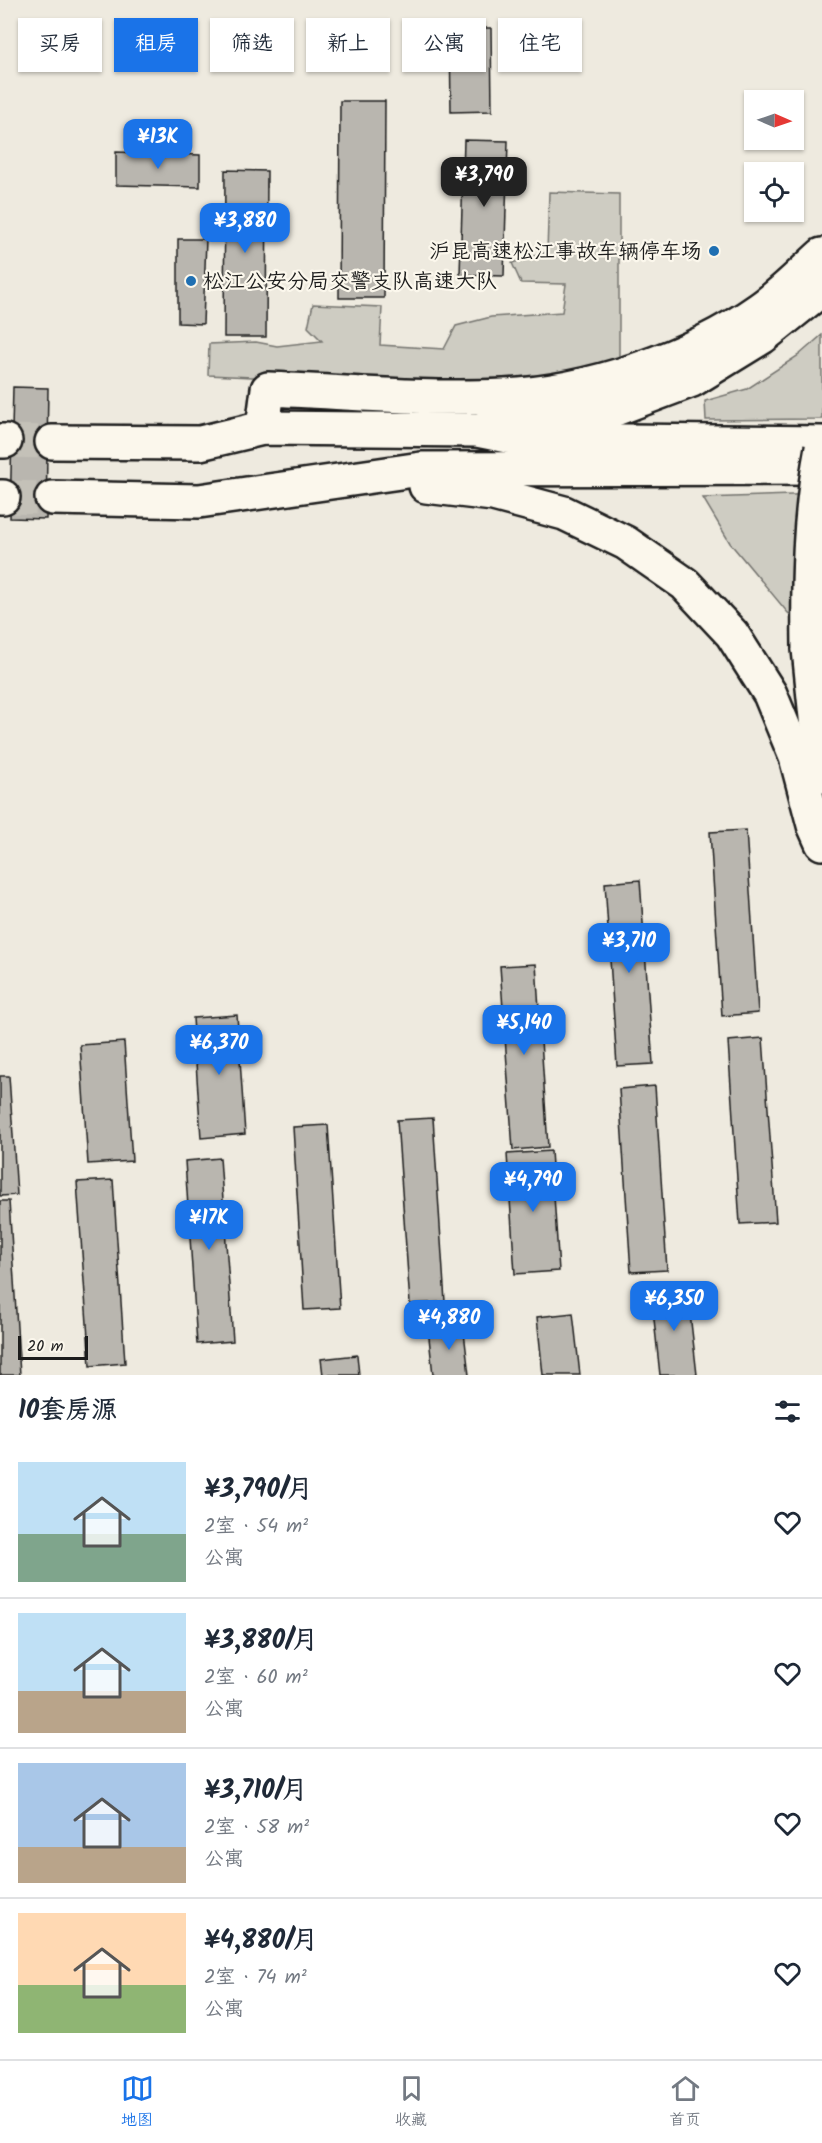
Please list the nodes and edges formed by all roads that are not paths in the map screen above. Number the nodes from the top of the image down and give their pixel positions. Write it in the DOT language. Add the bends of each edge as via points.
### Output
graph roads {
  1 [pos="822,255"];
  2 [pos="822,289"];
  3 [pos="263,428"];
  4 [pos="477,430"];
  5 [pos="52,441"];
  6 [pos="822,446"];
  7 [pos="822,468"];
  8 [pos="365,475"];
  9 [pos="52,498"];
  10 [pos="822,776"];
  11 [pos="822,843"];
  1 -- 3 [label="main road" via="762,308 728,330 615,377 548,392 504,396 268,389"];
  2 -- 4 [label="main road" via="762,337 692,380 615,409 527,417"];
  3 -- 4 [label="main road"];
  3 -- 5 [label="main road" via="200,443"];
  4 -- 6 [label="main road" via="528,440"];
  6 -- 10 [label="main road, bridge" via="807,567 809,649"];
  7 -- 8 [label="main road" via="421,469"];
  8 -- 9 [label="main road" via="199,501"];
  8 -- 11 [label="main road" via="493,494 564,513 626,543 686,584 732,634 770,694 796,757"];
}
